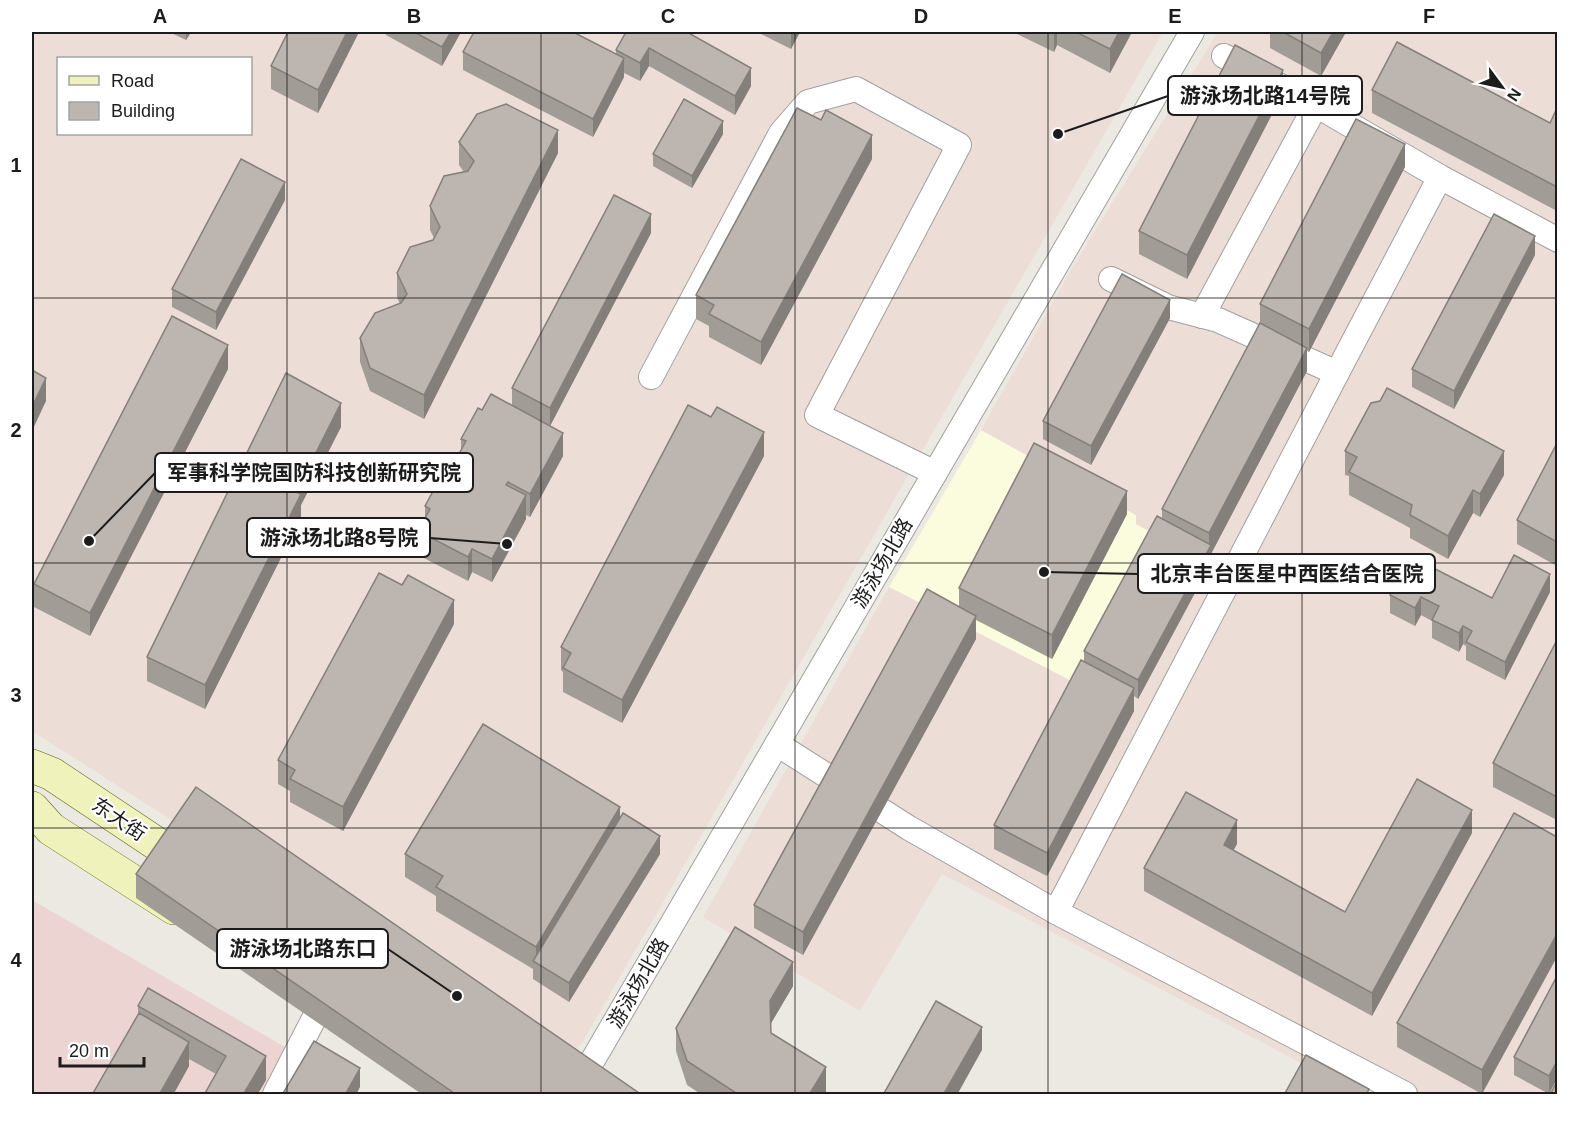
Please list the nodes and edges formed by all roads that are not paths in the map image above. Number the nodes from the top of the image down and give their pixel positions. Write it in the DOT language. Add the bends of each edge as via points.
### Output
graph roads {
  1 [pos="1192,32"];
  2 [pos="1224,56"];
  3 [pos="1316,105"];
  4 [pos="1440,177"];
  5 [pos="1557,240"];
  6 [pos="1111,279"];
  7 [pos="1202,316"];
  8 [pos="1337,373"];
  9 [pos="651,377"];
  10 [pos="934,473"];
  11 [pos="777,744"];
  12 [pos="32,766"];
  13 [pos="32,808"];
  14 [pos="220,886"];
  15 [pos="1056,912"];
  16 [pos="202,926"];
  17 [pos="312,997"];
  18 [pos="350,1023"];
  19 [pos="275,1095"];
  20 [pos="573,1095"];
  21 [pos="1405,1095"];
  1 -- 10 [label="street, 游泳场北路"];
  2 -- 3 [label="street"];
  3 -- 4 [label="street"];
  3 -- 7 [label="street"];
  4 -- 5 [label="street"];
  4 -- 8 [label="street"];
  6 -- 7 [label="street" via="1168,307"];
  7 -- 8 [label="street"];
  8 -- 15 [label="street"];
  9 -- 10 [label="street" via="781,133 808,102 856,89 959,145 817,415"];
  10 -- 11 [label="street, 游泳场北路"];
  11 -- 15 [label="street" via="909,828"];
  11 -- 20 [label="street, 游泳场北路"];
  12 -- 14 [label="main road, 东大街" via="52,774"];
  13 -- 16 [label="main road" via="51,829"];
  15 -- 21 [label="street"];
  17 -- 18 [label="main road"];
  17 -- 19 [label="street"];
}
